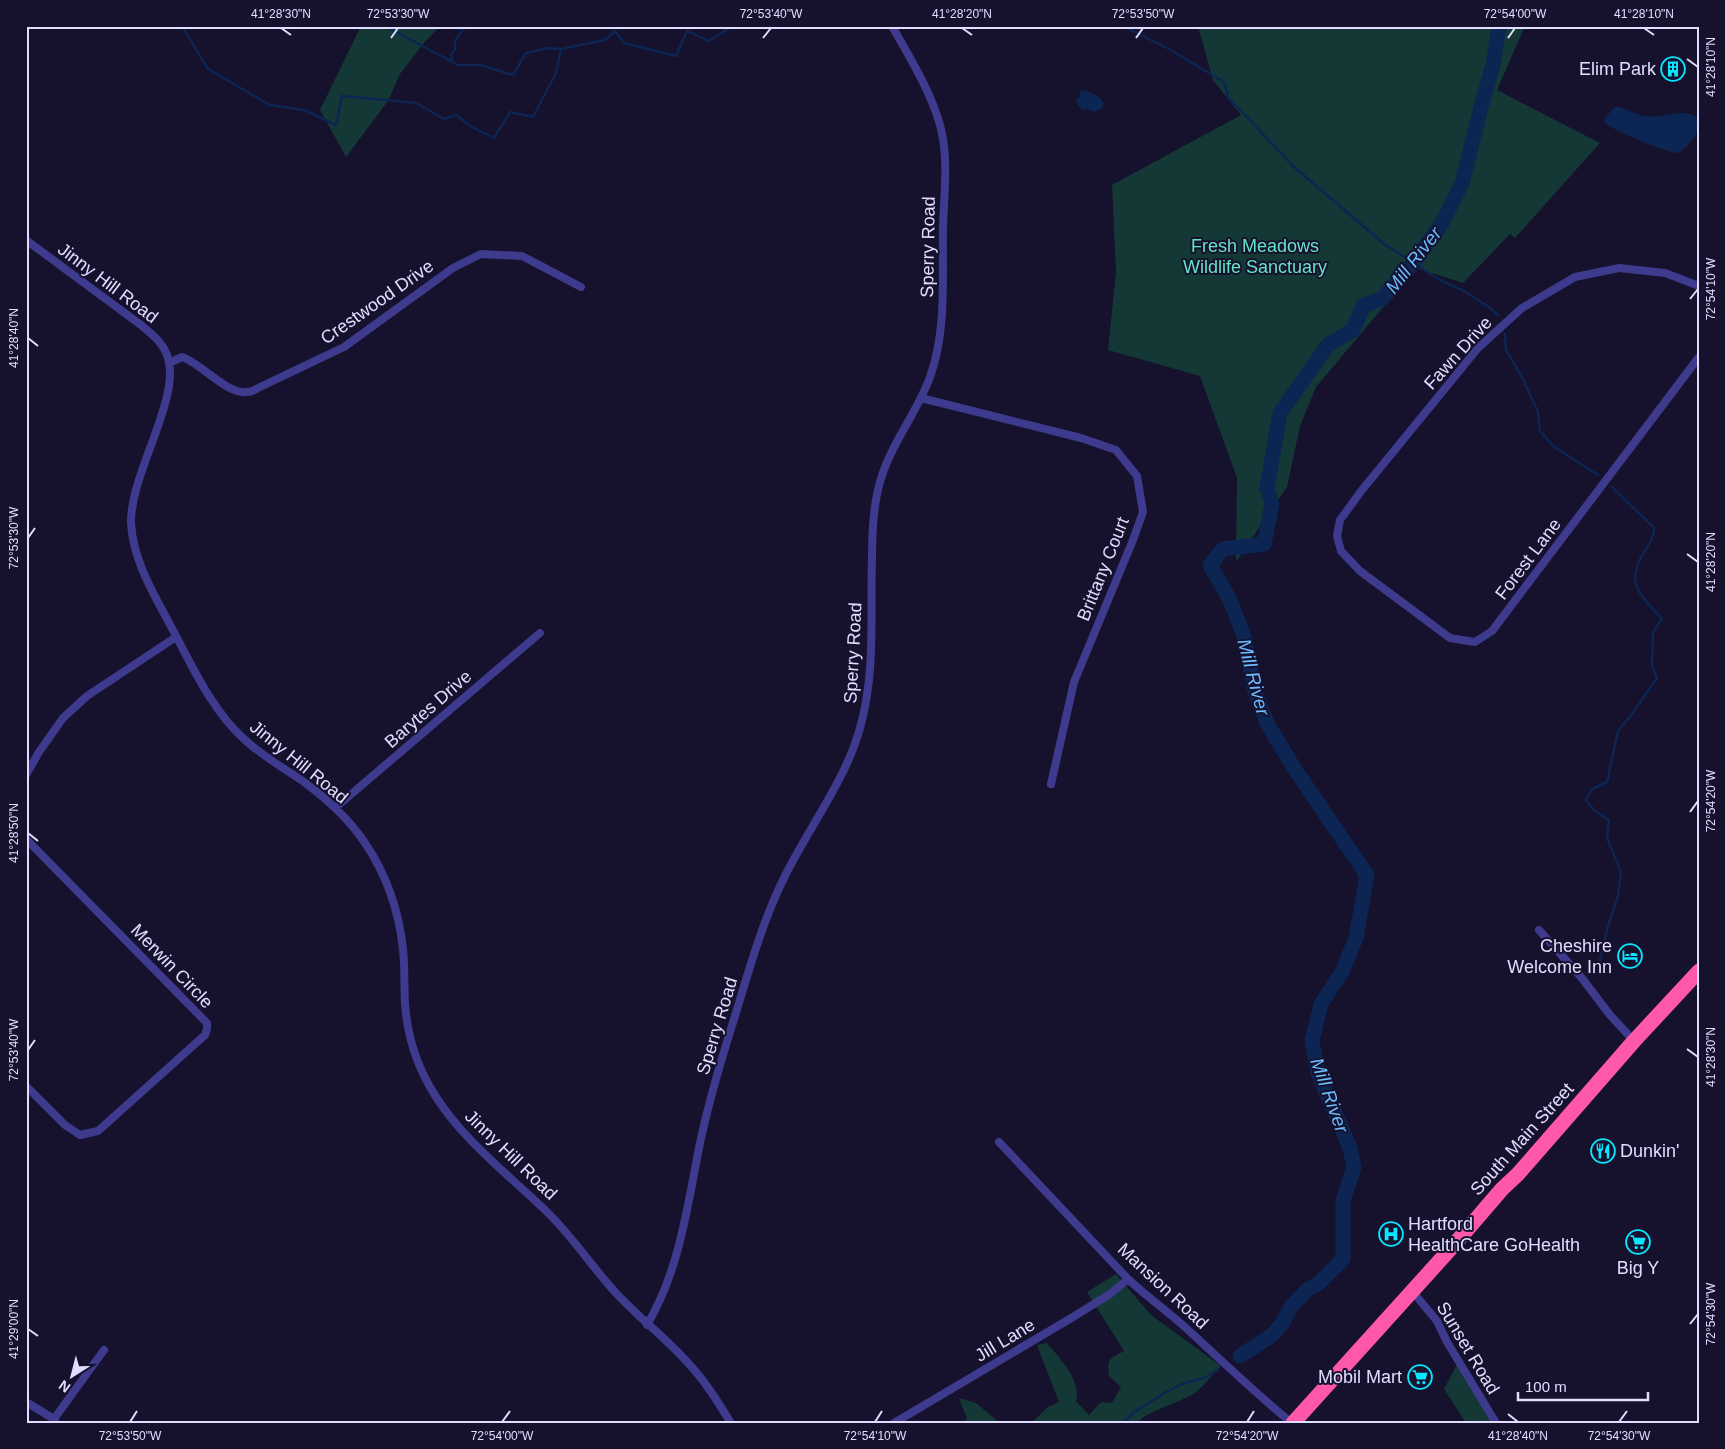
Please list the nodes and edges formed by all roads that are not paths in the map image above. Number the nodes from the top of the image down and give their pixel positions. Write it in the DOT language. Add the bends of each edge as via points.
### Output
graph roads {
  1 [pos="892,26"];
  2 [pos="26,240"];
  3 [pos="1699,286"];
  4 [pos="581,287"];
  5 [pos="1699,357"];
  6 [pos="169,363"];
  7 [pos="921,398"];
  8 [pos="1341,551"];
  9 [pos="540,633"];
  10 [pos="176,637"];
  11 [pos="26,775"];
  12 [pos="1051,784"];
  13 [pos="335,808"];
  14 [pos="26,839"];
  15 [pos="1539,930"];
  16 [pos="1699,971"];
  17 [pos="1634,1041"];
  18 [pos="26,1086"];
  19 [pos="999,1142"];
  20 [pos="1128,1278"];
  21 [pos="1412,1291"];
  22 [pos="647,1325"];
  23 [pos="104,1350"];
  24 [pos="26,1402"];
  25 [pos="55,1421"];
  26 [pos="731,1423"];
  27 [pos="894,1423"];
  28 [pos="1292,1423"];
  29 [pos="1496,1423"];
  1 -- 7 [label="street, Sperry Road" via="934,108 944,143 941,317 935,361"];
  2 -- 6 [label="street, Jinny Hill Road" via="151,334 162,346"];
  3 -- 8 [label="street, Fawn Drive" via="1665,273 1619,268 1575,277 1522,308 1478,348 1362,490 1340,520 1337,536"];
  4 -- 6 [label="street, Crestwood Drive" via="522,256 481,254 453,268 344,347 245,393 230,388 191,360 182,357"];
  5 -- 8 [label="street, Forest Lane" via="1492,631 1475,642 1450,638 1360,571"];
  6 -- 10 [label="street, Jinny Hill Road" via="167,394 135,492 131,522 138,559"];
  7 -- 12 [label="street, Brittany Court" via="1081,438 1116,450 1137,476 1142,512 1074,682"];
  7 -- 22 [label="street, Sperry Road" via="884,470 875,503 870,671 861,727 850,758 783,880 758,945 706,1115 673,1270"];
  9 -- 13 [label="street, Barytes Drive"];
  10 -- 11 [label="street" via="87,696 62,718"];
  10 -- 13 [label="street, Jinny Hill Road" via="204,688 237,732"];
  13 -- 22 [label="street, Jinny Hill Road" via="366,845 388,888 402,936 408,1029 420,1067 434,1095 463,1132 551,1215 611,1288"];
  14 -- 18 [label="street, Merwin Circle" via="206,1023 207,1030 98,1131 80,1136"];
  15 -- 17 [label="street"];
  16 -- 17 [label="highway, South Main Street"];
  17 -- 21 [label="highway, South Main Street"];
  19 -- 20 [label="street, Mansion Road"];
  20 -- 27 [label="street, Jill Lane" via="1110,1294 1073,1317"];
  20 -- 28 [label="street, Mansion Road"];
  21 -- 28 [label="highway, South Main Street"];
  21 -- 29 [label="street, Sunset Road" via="1433,1315"];
  22 -- 26 [label="street, Jinny Hill Road" via="698,1374"];
  23 -- 25 [label="street"];
  24 -- 25 [label="street"];
}
